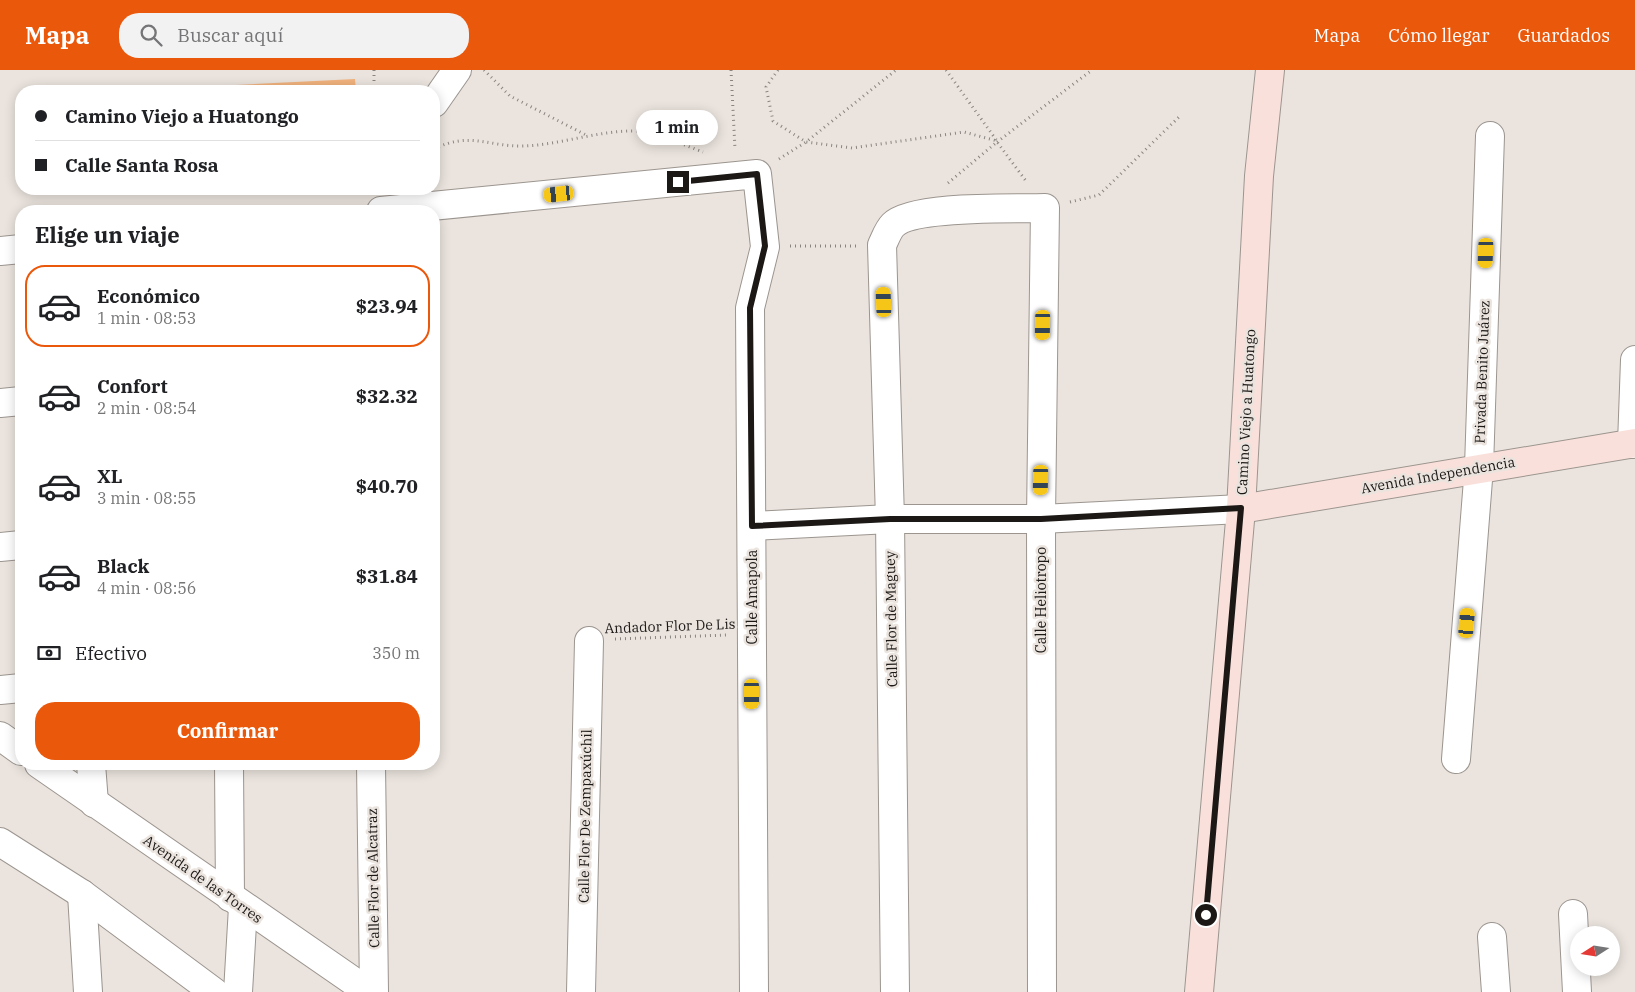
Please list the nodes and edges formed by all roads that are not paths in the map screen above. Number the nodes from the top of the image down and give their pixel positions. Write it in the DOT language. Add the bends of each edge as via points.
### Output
graph roads {
  1 [pos="457,70"];
  2 [pos="1270,70"];
  3 [pos="440,94"];
  4 [pos="1490,136"];
  5 [pos="440,205"];
  6 [pos="882,246"];
  7 [pos="15,250"];
  8 [pos="0,251"];
  9 [pos="1635,360"];
  10 [pos="15,402"];
  11 [pos="0,403"];
  12 [pos="1633,443"];
  13 [pos="1479,467"];
  14 [pos="1241,508"];
  15 [pos="890,519"];
  16 [pos="1041,519"];
  17 [pos="752,526"];
  18 [pos="15,546"];
  19 [pos="0,547"];
  20 [pos="589,640"];
  21 [pos="15,689"];
  22 [pos="0,690"];
  23 [pos="0,736"];
  24 [pos="15,747"];
  25 [pos="1456,759"];
  26 [pos="48,770"];
  27 [pos="91,770"];
  28 [pos="229,770"];
  29 [pos="371,770"];
  30 [pos="94,802"];
  31 [pos="0,842"];
  32 [pos="82,894"];
  33 [pos="236,902"];
  34 [pos="1573,914"];
  35 [pos="1492,936"];
  36 [pos="88,992"];
  37 [pos="214,992"];
  38 [pos="238,992"];
  39 [pos="369,992"];
  40 [pos="374,992"];
  41 [pos="580,992"];
  42 [pos="754,992"];
  43 [pos="895,992"];
  44 [pos="1042,992"];
  45 [pos="1199,992"];
  46 [pos="1496,992"];
  47 [pos="1576,992"];
  1 -- 3 [label="street"];
  2 -- 14 [label="main road, Camino Viejo a Huatongo" via="1259,176"];
  4 -- 13 [label="street, Privada Benito Juárez"];
  5 -- 17 [label="street, Calle Amapola" via="757,174 765,246 750,308"];
  6 -- 15 [label="street, Calle Flor de Maguey"];
  6 -- 16 [label="street, Calle Heliotropo" via="892,225 911,214 1045,208"];
  7 -- 8 [label="street"];
  9 -- 12 [label="street"];
  10 -- 11 [label="street"];
  12 -- 13 [label="main road, Avenida Independencia"];
  13 -- 14 [label="main road, Avenida Independencia"];
  13 -- 25 [label="street, Privada Benito Juárez"];
  14 -- 16 [label="street"];
  14 -- 45 [label="main road, Camino Viejo a Huatongo"];
  15 -- 16 [label="street"];
  15 -- 17 [label="street"];
  15 -- 43 [label="street, Calle Flor de Maguey"];
  16 -- 44 [label="street, Calle Heliotropo"];
  17 -- 42 [label="street, Calle Amapola"];
  18 -- 19 [label="street"];
  20 -- 41 [label="street, Calle Flor De Zempaxúchil"];
  21 -- 22 [label="street"];
  23 -- 24 [label="street"];
  26 -- 30 [label="street, Avenida de las Torres"];
  27 -- 30 [label="street"];
  28 -- 33 [label="street"];
  29 -- 40 [label="street, Calle Flor de Alcatraz"];
  30 -- 33 [label="street, Avenida de las Torres"];
  31 -- 32 [label="street"];
  32 -- 36 [label="street"];
  32 -- 37 [label="street"];
  33 -- 38 [label="street"];
  33 -- 39 [label="street, Avenida de las Torres"];
  34 -- 47 [label="street"];
  35 -- 46 [label="street"];
}
